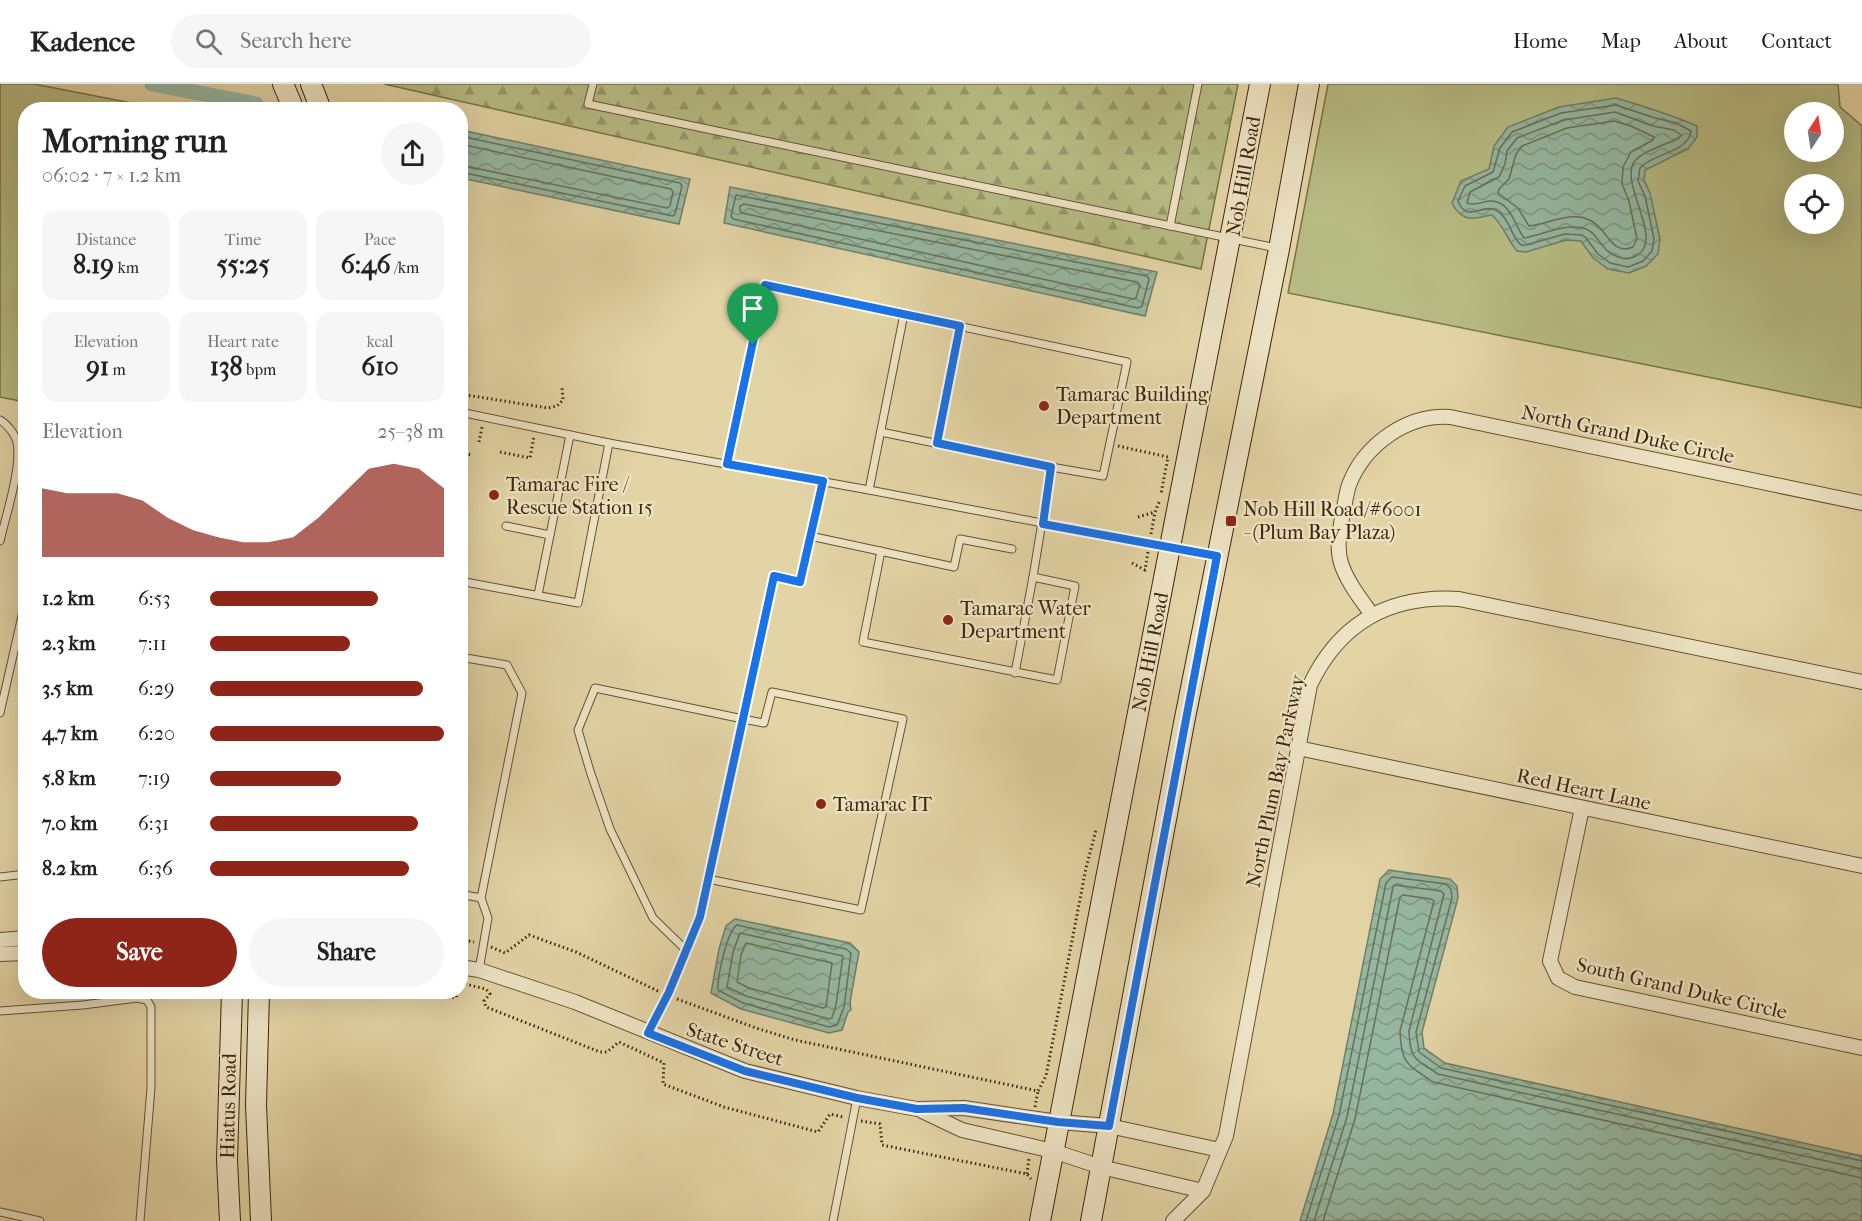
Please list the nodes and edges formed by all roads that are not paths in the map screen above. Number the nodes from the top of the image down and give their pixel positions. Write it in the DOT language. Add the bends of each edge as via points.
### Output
graph roads {
  1 [pos="283,84"];
  2 [pos="311,84"];
  3 [pos="593,84"];
  4 [pos="1198,84"];
  5 [pos="1260,84"];
  6 [pos="1309,84"];
  7 [pos="291,102"];
  8 [pos="318,102"];
  9 [pos="1170,226"];
  10 [pos="1232,238"];
  11 [pos="1279,249"];
  12 [pos="904,314"];
  13 [pos="960,326"];
  14 [pos="468,414"];
  15 [pos="0,420"];
  16 [pos="880,432"];
  17 [pos="570,435"];
  18 [pos="609,443"];
  19 [pos="937,443"];
  20 [pos="727,464"];
  21 [pos="1051,467"];
  22 [pos="823,481"];
  23 [pos="869,489"];
  24 [pos="1862,503"];
  25 [pos="1043,524"];
  26 [pos="506,526"];
  27 [pos="550,535"];
  28 [pos="810,536"];
  29 [pos="0,541"];
  30 [pos="1170,547"];
  31 [pos="1012,549"];
  32 [pos="880,551"];
  33 [pos="1217,556"];
  34 [pos="1032,578"];
  35 [pos="468,582"];
  36 [pos="538,595"];
  37 [pos="1372,615"];
  38 [pos="18,633"];
  39 [pos="468,658"];
  40 [pos="1016,673"];
  41 [pos="1862,682"];
  42 [pos="0,713"];
  43 [pos="743,719"];
  44 [pos="1298,748"];
  45 [pos="1582,808"];
  46 [pos="1862,866"];
  47 [pos="18,875"];
  48 [pos="0,877"];
  49 [pos="708,879"];
  50 [pos="468,896"];
  51 [pos="481,898"];
  52 [pos="18,939"];
  53 [pos="0,940"];
  54 [pos="686,950"];
  55 [pos="18,953"];
  56 [pos="0,954"];
  57 [pos="468,961"];
  58 [pos="468,968"];
  59 [pos="479,970"];
  60 [pos="129,999"];
  61 [pos="142,999"];
  62 [pos="232,999"];
  63 [pos="260,999"];
  64 [pos="0,1011"];
  65 [pos="648,1033"];
  66 [pos="1862,1048"];
  67 [pos="857,1098"];
  68 [pos="917,1109"];
  69 [pos="1058,1122"];
  70 [pos="1109,1126"];
  71 [pos="1220,1150"];
  72 [pos="1053,1151"];
  73 [pos="1101,1167"];
  74 [pos="1203,1191"];
  75 [pos="0,1212"];
  76 [pos="40,1221"];
  77 [pos="140,1221"];
  78 [pos="230,1221"];
  79 [pos="261,1221"];
  80 [pos="833,1221"];
  81 [pos="1040,1221"];
  82 [pos="1091,1221"];
  83 [pos="1173,1221"];
  1 -- 7 [label="main road"];
  2 -- 8 [label="main road"];
  3 -- 9 [label="lane" via="588,104"];
  4 -- 9 [label="lane"];
  5 -- 10 [label="main road, Nob Hill Road"];
  6 -- 11 [label="main road"];
  9 -- 10 [label="lane"];
  10 -- 11 [label="lane"];
  10 -- 30 [label="main road, Nob Hill Road"];
  11 -- 33 [label="main road"];
  12 -- 13 [label="lane"];
  12 -- 16 [label="lane"];
  12 -- 20 [label="lane" via="765,285"];
  13 -- 19 [label="lane"];
  13 -- 21 [label="lane" via="1127,362 1103,476"];
  14 -- 17 [label="lane"];
  15 -- 29 [label="lane" via="17,440 18,459"];
  16 -- 19 [label="lane"];
  16 -- 23 [label="lane"];
  17 -- 18 [label="lane"];
  17 -- 27 [label="lane"];
  18 -- 20 [label="lane"];
  18 -- 36 [label="lane" via="578,603"];
  19 -- 21 [label="lane"];
  20 -- 22 [label="lane"];
  21 -- 25 [label="lane"];
  22 -- 23 [label="lane"];
  22 -- 28 [label="lane"];
  23 -- 25 [label="lane"];
  24 -- 37 [label="street, North Grand Duke Circle" via="1435,416 1388,435 1371,451 1349,486 1338,548 1350,584"];
  25 -- 30 [label="lane"];
  25 -- 34 [label="lane"];
  26 -- 27 [label="lane"];
  27 -- 36 [label="lane"];
  28 -- 32 [label="lane"];
  28 -- 43 [label="lane" via="800,582 774,576"];
  30 -- 33 [label="lane"];
  30 -- 69 [label="main road, Nob Hill Road"];
  31 -- 32 [label="lane" via="960,539 954,567"];
  32 -- 40 [label="lane" via="863,642"];
  33 -- 70 [label="main road"];
  34 -- 40 [label="lane"];
  34 -- 40 [label="lane" via="1076,586 1057,680"];
  35 -- 36 [label="lane"];
  37 -- 41 [label="street, North Plum Bay Parkway" via="1422,599 1459,599"];
  37 -- 44 [label="street, North Plum Bay Parkway" via="1335,646 1319,666 1310,685"];
  38 -- 42 [label="lane"];
  39 -- 51 [label="lane" via="507,665 522,693"];
  43 -- 49 [label="lane"];
  43 -- 49 [label="lane" via="764,723 772,692 903,719 861,910"];
  43 -- 54 [label="lane" via="595,688 578,730 610,829 653,918"];
  44 -- 45 [label="street, Red Heart Lane"];
  44 -- 71 [label="street, North Plum Bay Parkway" via="1226,1136"];
  45 -- 46 [label="street, Red Heart Lane"];
  45 -- 66 [label="street, South Grand Duke Circle" via="1550,961 1558,978 1575,987"];
  47 -- 48 [label="lane"];
  49 -- 54 [label="lane" via="700,917"];
  50 -- 51 [label="lane"];
  51 -- 59 [label="lane" via="488,918"];
  52 -- 53 [label="street"];
  54 -- 65 [label="lane"];
  55 -- 56 [label="street"];
  57 -- 59 [label="street, State Street"];
  58 -- 59 [label="street, State Street"];
  59 -- 65 [label="street, State Street" via="575,1002"];
  60 -- 64 [label="lane"];
  61 -- 77 [label="lane" via="151,1007 151,1088"];
  62 -- 78 [label="main road, Hiatus Road" via="227,1160"];
  63 -- 79 [label="main road, Hiatus Road" via="256,1105"];
  65 -- 67 [label="street, State Street" via="745,1071"];
  67 -- 68 [label="street, State Street"];
  67 -- 80 [label="lane"];
  68 -- 69 [label="street, State Street" via="964,1108"];
  68 -- 72 [label="street, State Street" via="962,1130"];
  69 -- 70 [label="street, State Street"];
  69 -- 72 [label="main road, Nob Hill Road"];
  70 -- 71 [label="street, State Street"];
  70 -- 73 [label="main road"];
  71 -- 74 [label="street, North Plum Bay Parkway"];
  72 -- 73 [label="street, State Street"];
  72 -- 81 [label="main road, Nob Hill Road"];
  73 -- 74 [label="street, State Street"];
  73 -- 82 [label="main road"];
  74 -- 83 [label="street"];
  75 -- 76 [label="lane"];
}
